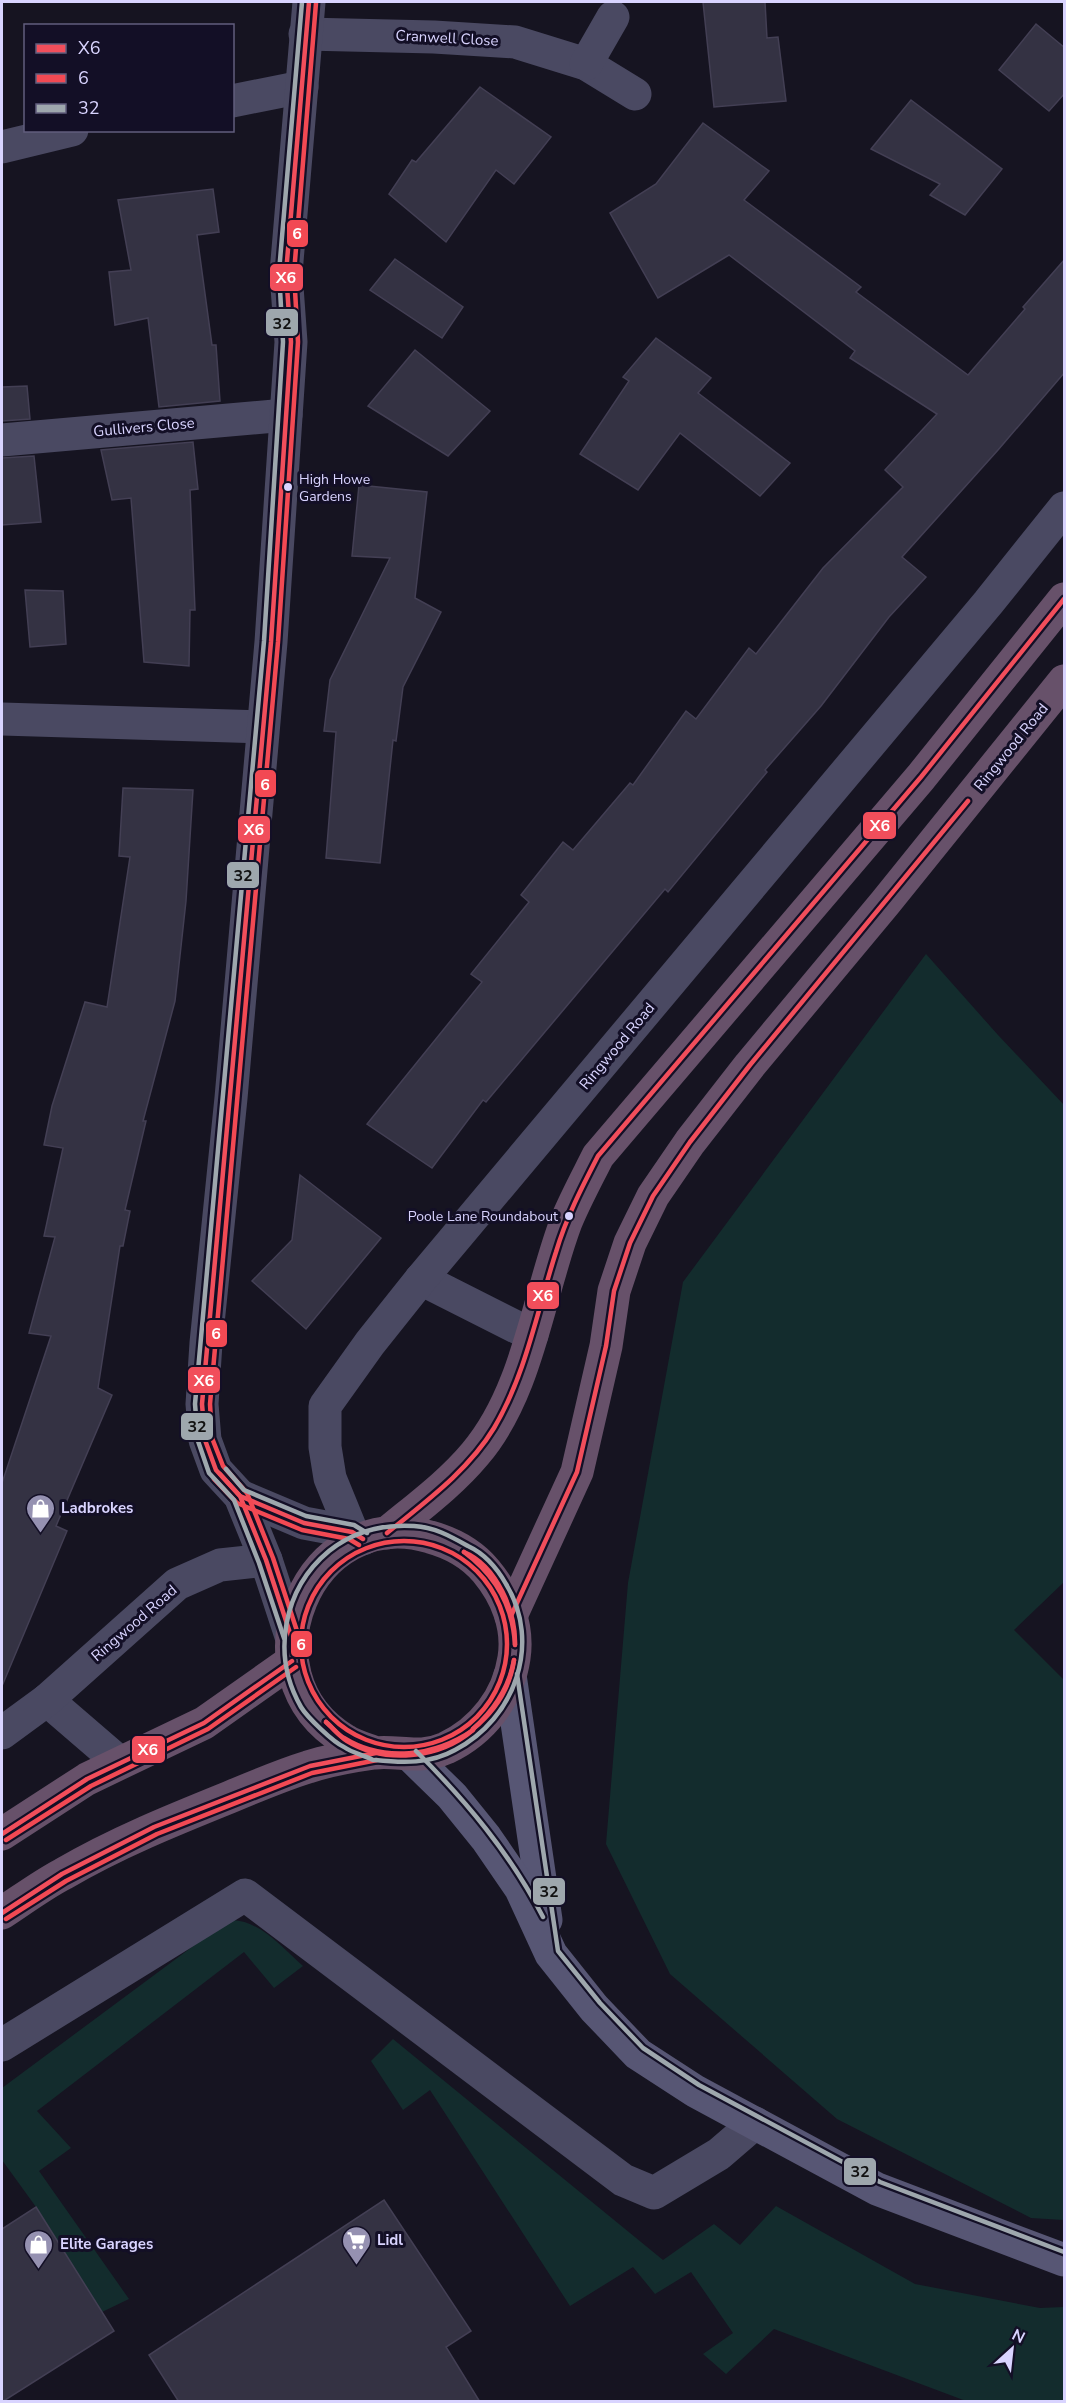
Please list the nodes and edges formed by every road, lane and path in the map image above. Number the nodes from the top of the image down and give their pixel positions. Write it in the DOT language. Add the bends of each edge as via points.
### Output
graph roads {
  1 [pos="309,2"];
  2 [pos="613,16"];
  3 [pos="305,34"];
  4 [pos="586,64"];
  5 [pos="302,87"];
  6 [pos="635,94"];
  7 [pos="234,101"];
  8 [pos="64,132"];
  9 [pos="2,147"];
  10 [pos="286,415"];
  11 [pos="2,440"];
  12 [pos="1065,508"];
  13 [pos="1065,599"];
  14 [pos="1065,681"];
  15 [pos="2,719"];
  16 [pos="262,727"];
  17 [pos="421,1279"];
  18 [pos="532,1335"];
  19 [pos="240,1496"];
  20 [pos="368,1535"];
  21 [pos="266,1560"];
  22 [pos="511,1616"];
  23 [pos="291,1648"];
  24 [pos="510,1675"];
  25 [pos="47,1700"];
  26 [pos="2,1733"];
  27 [pos="376,1753"];
  28 [pos="411,1756"];
  29 [pos="119,1762"];
  30 [pos="2,1834"];
  31 [pos="2,1913"];
  32 [pos="551,1954"];
  33 [pos="2,2045"];
  34 [pos="755,2123"];
  35 [pos="1065,2260"];
  1 -- 3 [label="street"];
  2 -- 4 [label="street"];
  3 -- 4 [label="street, Cranwell Close" via="515,42"];
  3 -- 5 [label="street"];
  4 -- 6 [label="street, Cranwell Close"];
  5 -- 7 [label="street"];
  5 -- 10 [label="street" via="286,273 291,342"];
  8 -- 9 [label="street"];
  10 -- 11 [label="street, Gullivers Close"];
  10 -- 16 [label="street"];
  12 -- 17 [label="street, Ringwood Road"];
  13 -- 18 [label="highway" via="921,777 598,1156 566,1222"];
  14 -- 22 [label="highway, Ringwood Road" via="750,1065 653,1196 630,1243 614,1291 606,1346 577,1472"];
  15 -- 16 [label="street"];
  16 -- 19 [label="street" via="202,1404 205,1440 216,1470"];
  17 -- 18 [label="street"];
  17 -- 20 [label="street, Ringwood Road" via="325,1406 330,1478"];
  18 -- 20 [label="highway" via="503,1410 476,1453 446,1483"];
  19 -- 20 [label="street" via="304,1523"];
  19 -- 21 [label="street"];
  20 -- 22 [label="highway" via="420,1534 451,1543 478,1561 499,1586"];
  20 -- 23 [label="highway" via="335,1554 313,1577 298,1605"];
  21 -- 23 [label="street"];
  21 -- 25 [label="street, Ringwood Road" via="220,1565 177,1584"];
  22 -- 24 [label="highway" via="515,1636"];
  23 -- 27 [label="highway" via="302,1692 320,1720 346,1740"];
  23 -- 29 [label="highway" via="204,1723"];
  24 -- 28 [label="highway" via="496,1706 473,1731 444,1749"];
  24 -- 32 [label="street"];
  25 -- 26 [label="street, Ringwood Road"];
  25 -- 29 [label="street"];
  27 -- 28 [label="highway"];
  27 -- 31 [label="highway" via="309,1766 153,1827 62,1874"];
  28 -- 32 [label="street" via="452,1796 486,1838 521,1889"];
  29 -- 30 [label="highway"];
  32 -- 34 [label="street" via="638,2054"];
  33 -- 34 [label="street" via="245,1895 623,2180 654,2193 719,2154"];
  34 -- 35 [label="street" via="878,2188"];
}
